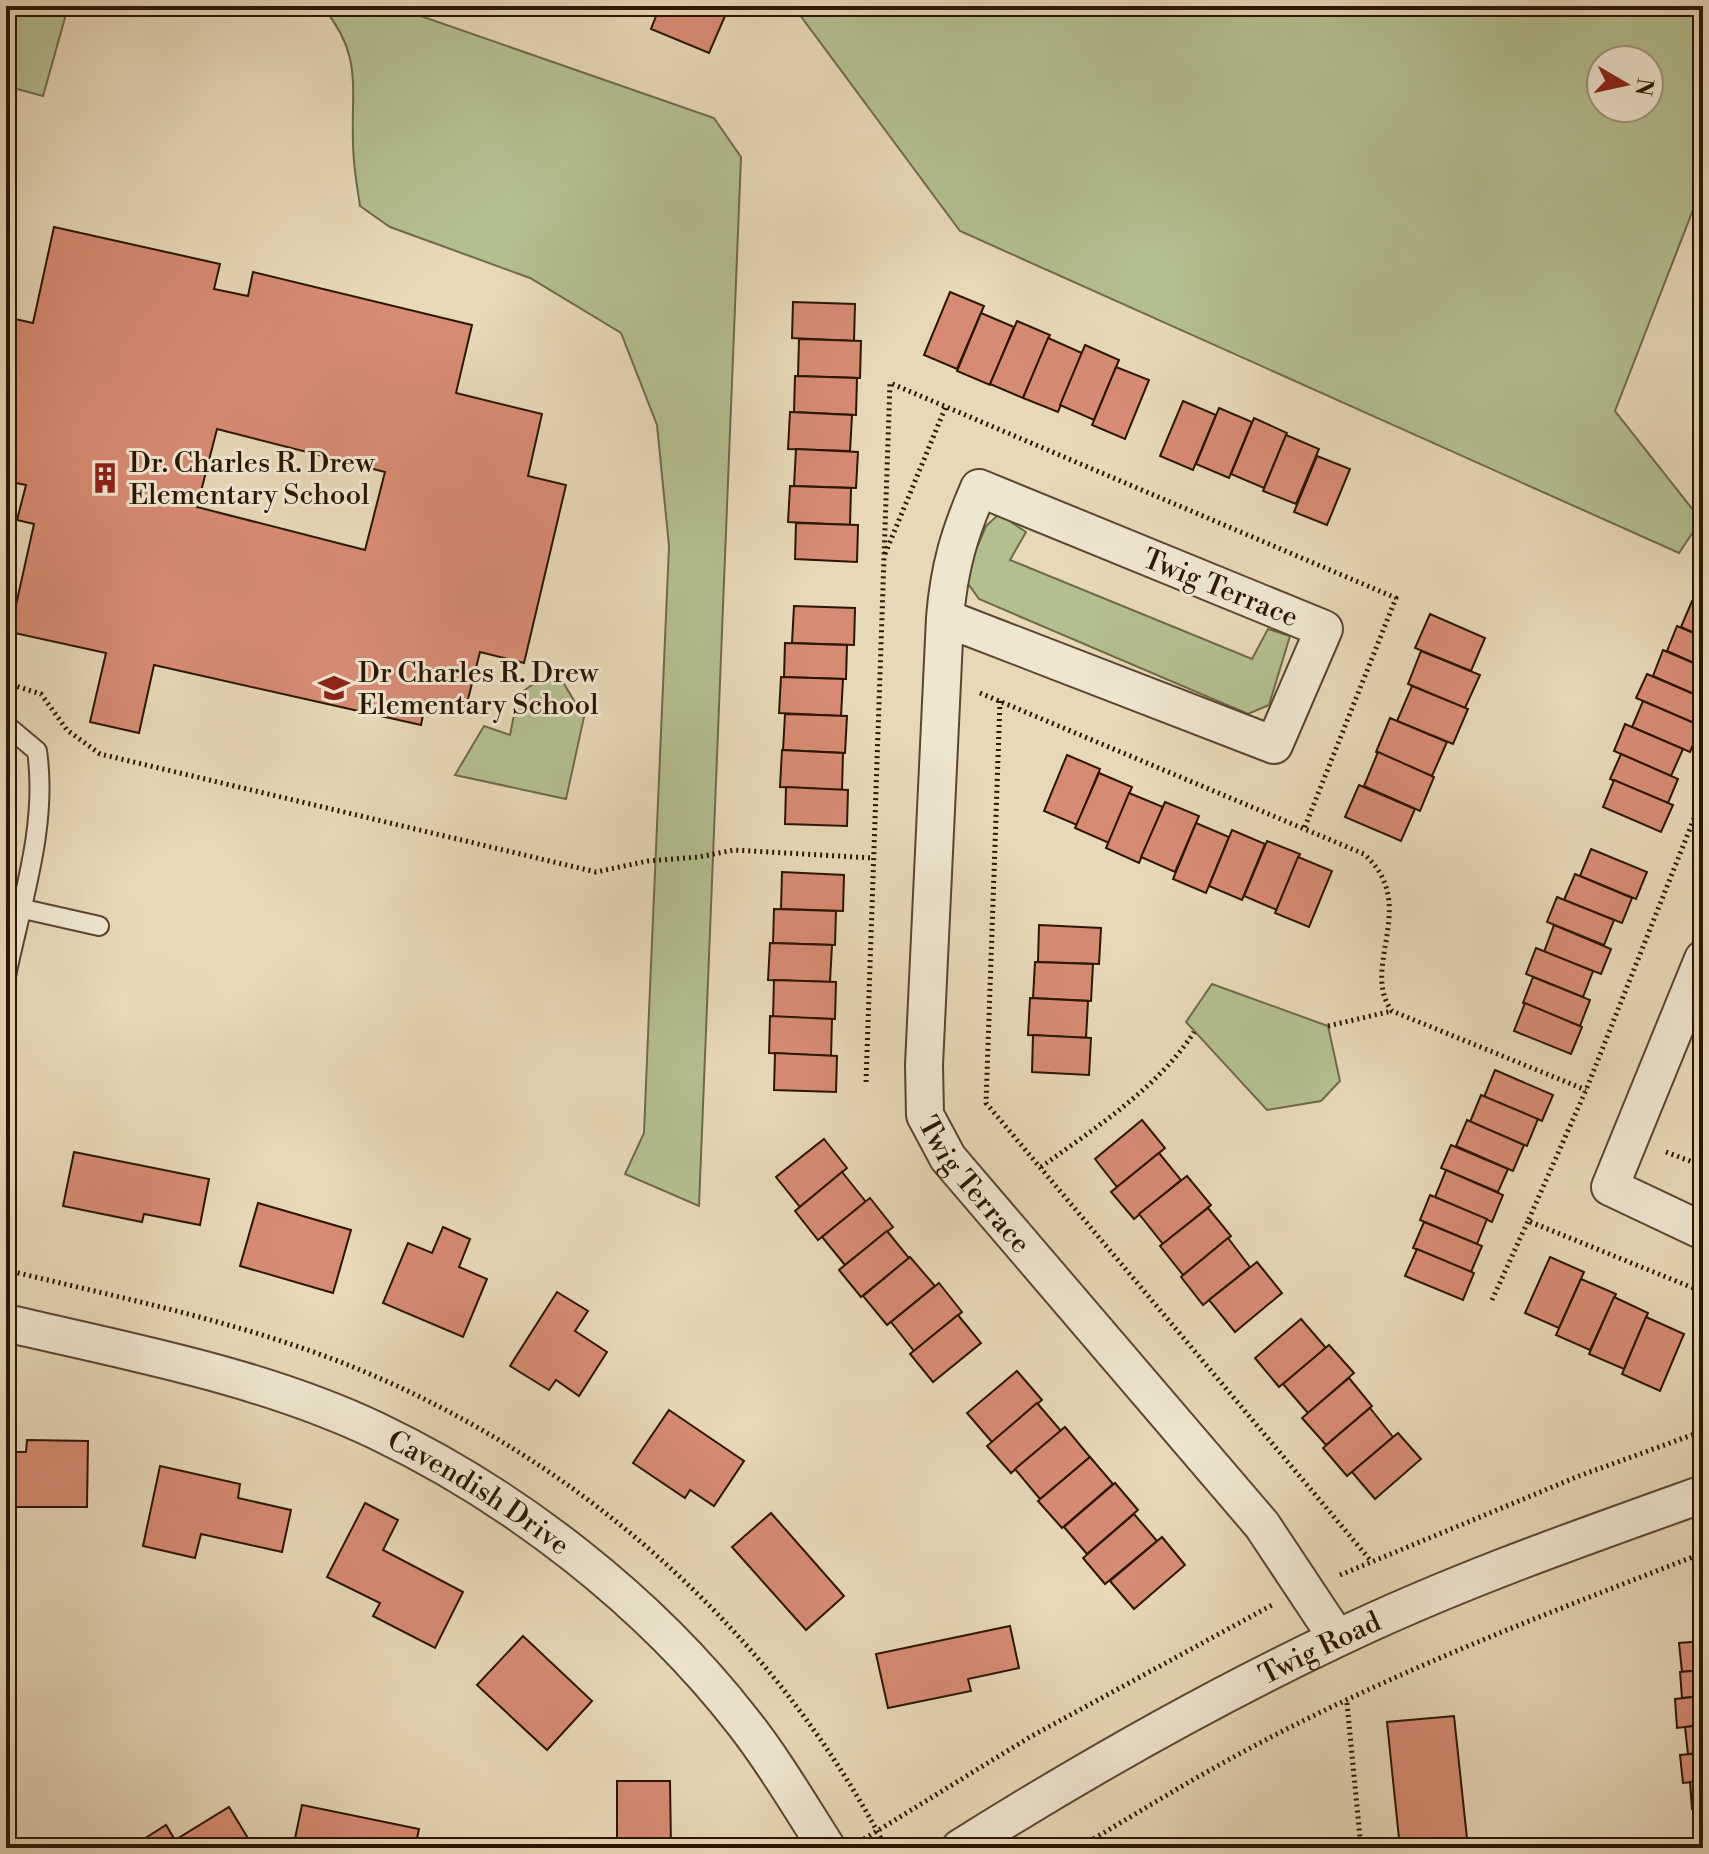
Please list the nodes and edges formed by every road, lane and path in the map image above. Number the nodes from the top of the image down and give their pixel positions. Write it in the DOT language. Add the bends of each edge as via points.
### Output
graph roads {
  1 [pos="946,406"];
  2 [pos="883,559"];
  3 [pos="945,618"];
  4 [pos="942,677"];
  5 [pos="6,683"];
  6 [pos="1000,701"];
  7 [pos="6,725"];
  8 [pos="873,858"];
  9 [pos="13,907"];
  10 [pos="99,926"];
  11 [pos="1703,959"];
  12 [pos="6,976"];
  13 [pos="1392,1011"];
  14 [pos="1328,1026"];
  15 [pos="1194,1032"];
  16 [pos="1586,1090"];
  17 [pos="1041,1167"];
  18 [pos="1528,1221"];
  19 [pos="1703,1231"];
  20 [pos="1492,1300"];
  21 [pos="6,1323"];
  22 [pos="1703,1431"];
  23 [pos="1703,1494"];
  24 [pos="1703,1553"];
  25 [pos="1371,1561"];
  26 [pos="1305,1590"];
  27 [pos="1337,1638"];
  28 [pos="1347,1703"];
  29 [pos="827,1848"];
  30 [pos="851,1848"];
  31 [pos="960,1848"];
  32 [pos="1078,1848"];
  33 [pos="1361,1848"];
  1 -- 2 [label="path"];
  3 -- 3 [label="street, Twig Terrace" via="956,539 979,488 1324,629 1274,745"];
  3 -- 4 [label="street, Twig Terrace"];
  4 -- 6 [label="path"];
  4 -- 26 [label="street, Twig Terrace" via="925,1115 948,1158 1262,1525"];
  5 -- 8 [label="path" via="41,694 67,730 100,754 596,872 734,850"];
  6 -- 13 [label="path" via="1364,854 1381,870 1388,893 1382,976 1385,1002"];
  6 -- 17 [label="path" via="986,1103"];
  7 -- 9 [label="lane" via="37,751 42,786"];
  9 -- 10 [label="lane"];
  9 -- 12 [label="lane"];
  11 -- 19 [label="street" via="1610,1187"];
  13 -- 14 [label="path"];
  13 -- 16 [label="path"];
  15 -- 17 [label="path" via="1180,1054 1145,1087"];
  17 -- 25 [label="path"];
  18 -- 20 [label="path"];
  21 -- 29 [label="street, Cavendish Drive" via="266,1389 375,1430 474,1483 574,1552 656,1626 743,1722"];
  22 -- 25 [label="path"];
  23 -- 27 [label="street, Twig Road"];
  24 -- 28 [label="path" via="1506,1629"];
  25 -- 26 [label="path"];
  26 -- 27 [label="street, Twig Terrace"];
  26 -- 30 [label="path" via="1030,1737"];
  27 -- 31 [label="street, Twig Road" via="1171,1724"];
  28 -- 32 [label="path" via="1232,1758"];
  28 -- 33 [label="path"];
}
